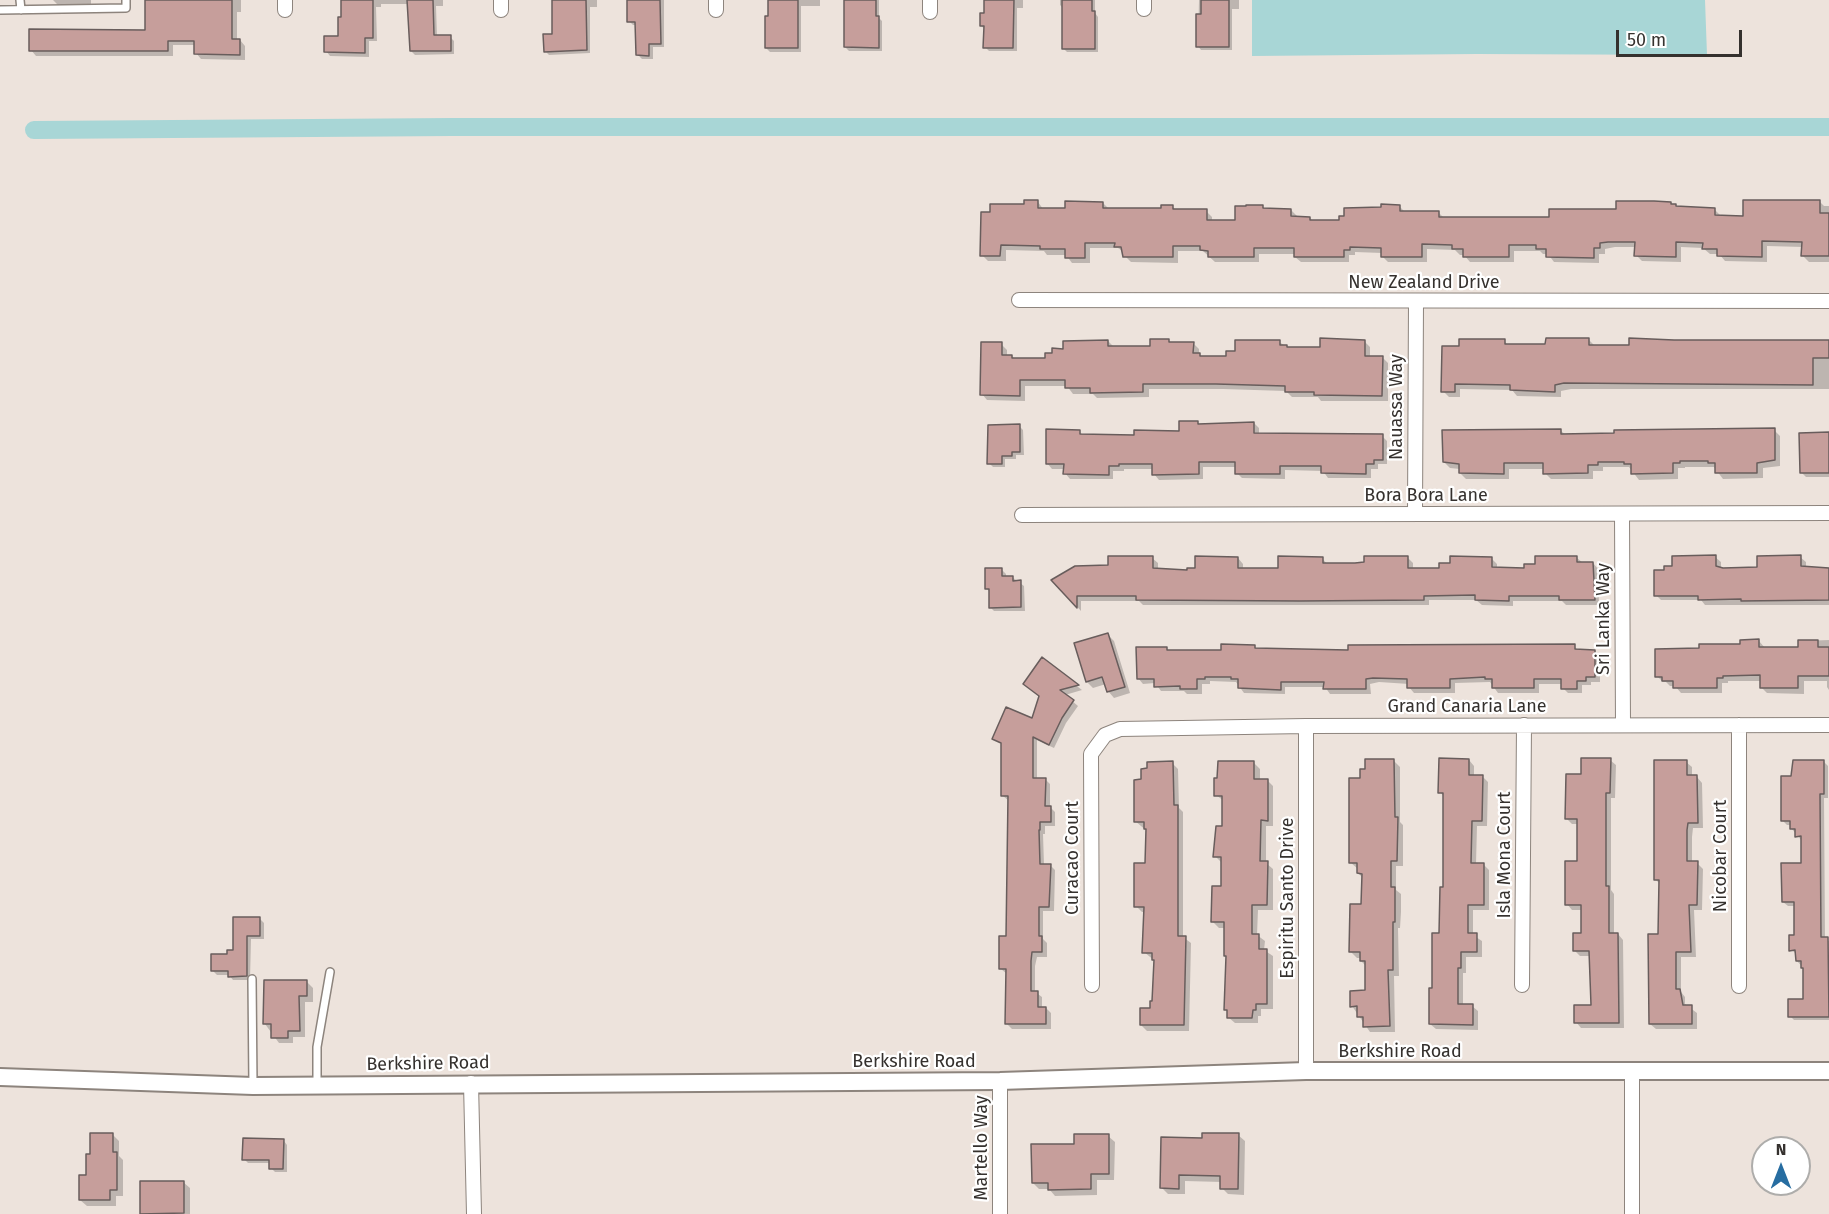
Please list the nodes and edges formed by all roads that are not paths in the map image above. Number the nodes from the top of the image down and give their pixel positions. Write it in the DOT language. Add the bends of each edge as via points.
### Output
graph roads {
  1 [pos="20,0"];
  2 [pos="126,0"];
  3 [pos="0,10"];
  4 [pos="21,10"];
  5 [pos="1019,300"];
  6 [pos="1416,301"];
  7 [pos="1829,301"];
  8 [pos="1622,513"];
  9 [pos="1829,513"];
  10 [pos="1415,514"];
  11 [pos="1022,515"];
  12 [pos="1524,725"];
  13 [pos="1623,725"];
  14 [pos="1739,725"];
  15 [pos="1829,725"];
  16 [pos="1306,726"];
  17 [pos="1105,735"];
  18 [pos="330,972"];
  19 [pos="252,979"];
  20 [pos="1092,985"];
  21 [pos="1522,985"];
  22 [pos="1739,986"];
  23 [pos="1306,1071"];
  24 [pos="1632,1071"];
  25 [pos="1829,1071"];
  26 [pos="0,1077"];
  27 [pos="1000,1081"];
  28 [pos="471,1083"];
  29 [pos="317,1085"];
  30 [pos="253,1086"];
  31 [pos="474,1214"];
  32 [pos="1000,1214"];
  33 [pos="1632,1214"];
  1 -- 4 [label="lane"];
  2 -- 4 [label="lane" via="126,8"];
  3 -- 4 [label="lane"];
  5 -- 6 [label="street, New Zealand Drive"];
  6 -- 7 [label="street, New Zealand Drive"];
  6 -- 10 [label="street, Nauassa Way"];
  8 -- 9 [label="street, Bora Bora Lane"];
  8 -- 10 [label="street, Bora Bora Lane"];
  8 -- 13 [label="street, Sri Lanka Way"];
  10 -- 11 [label="street, Bora Bora Lane"];
  12 -- 13 [label="street, Grand Canaria Lane"];
  12 -- 16 [label="street, Grand Canaria Lane"];
  12 -- 21 [label="street, Isla Mona Court"];
  13 -- 14 [label="street, Grand Canaria Lane"];
  14 -- 15 [label="street, Grand Canaria Lane"];
  14 -- 22 [label="street, Nicobar Court"];
  16 -- 17 [label="street, Grand Canaria Lane" via="1120,729"];
  16 -- 23 [label="street, Espiritu Santo Drive"];
  17 -- 20 [label="street, Curacao Court" via="1091,754"];
  18 -- 29 [label="lane" via="317,1047"];
  19 -- 30 [label="lane"];
  23 -- 24 [label="street, Berkshire Road"];
  23 -- 27 [label="street, Berkshire Road"];
  24 -- 25 [label="street, Berkshire Road"];
  24 -- 33 [label="street"];
  26 -- 30 [label="street, Berkshire Road"];
  27 -- 28 [label="street, Berkshire Road"];
  27 -- 32 [label="street, Martello Way"];
  28 -- 29 [label="street, Berkshire Road"];
  28 -- 31 [label="street"];
  29 -- 30 [label="street, Berkshire Road"];
}
